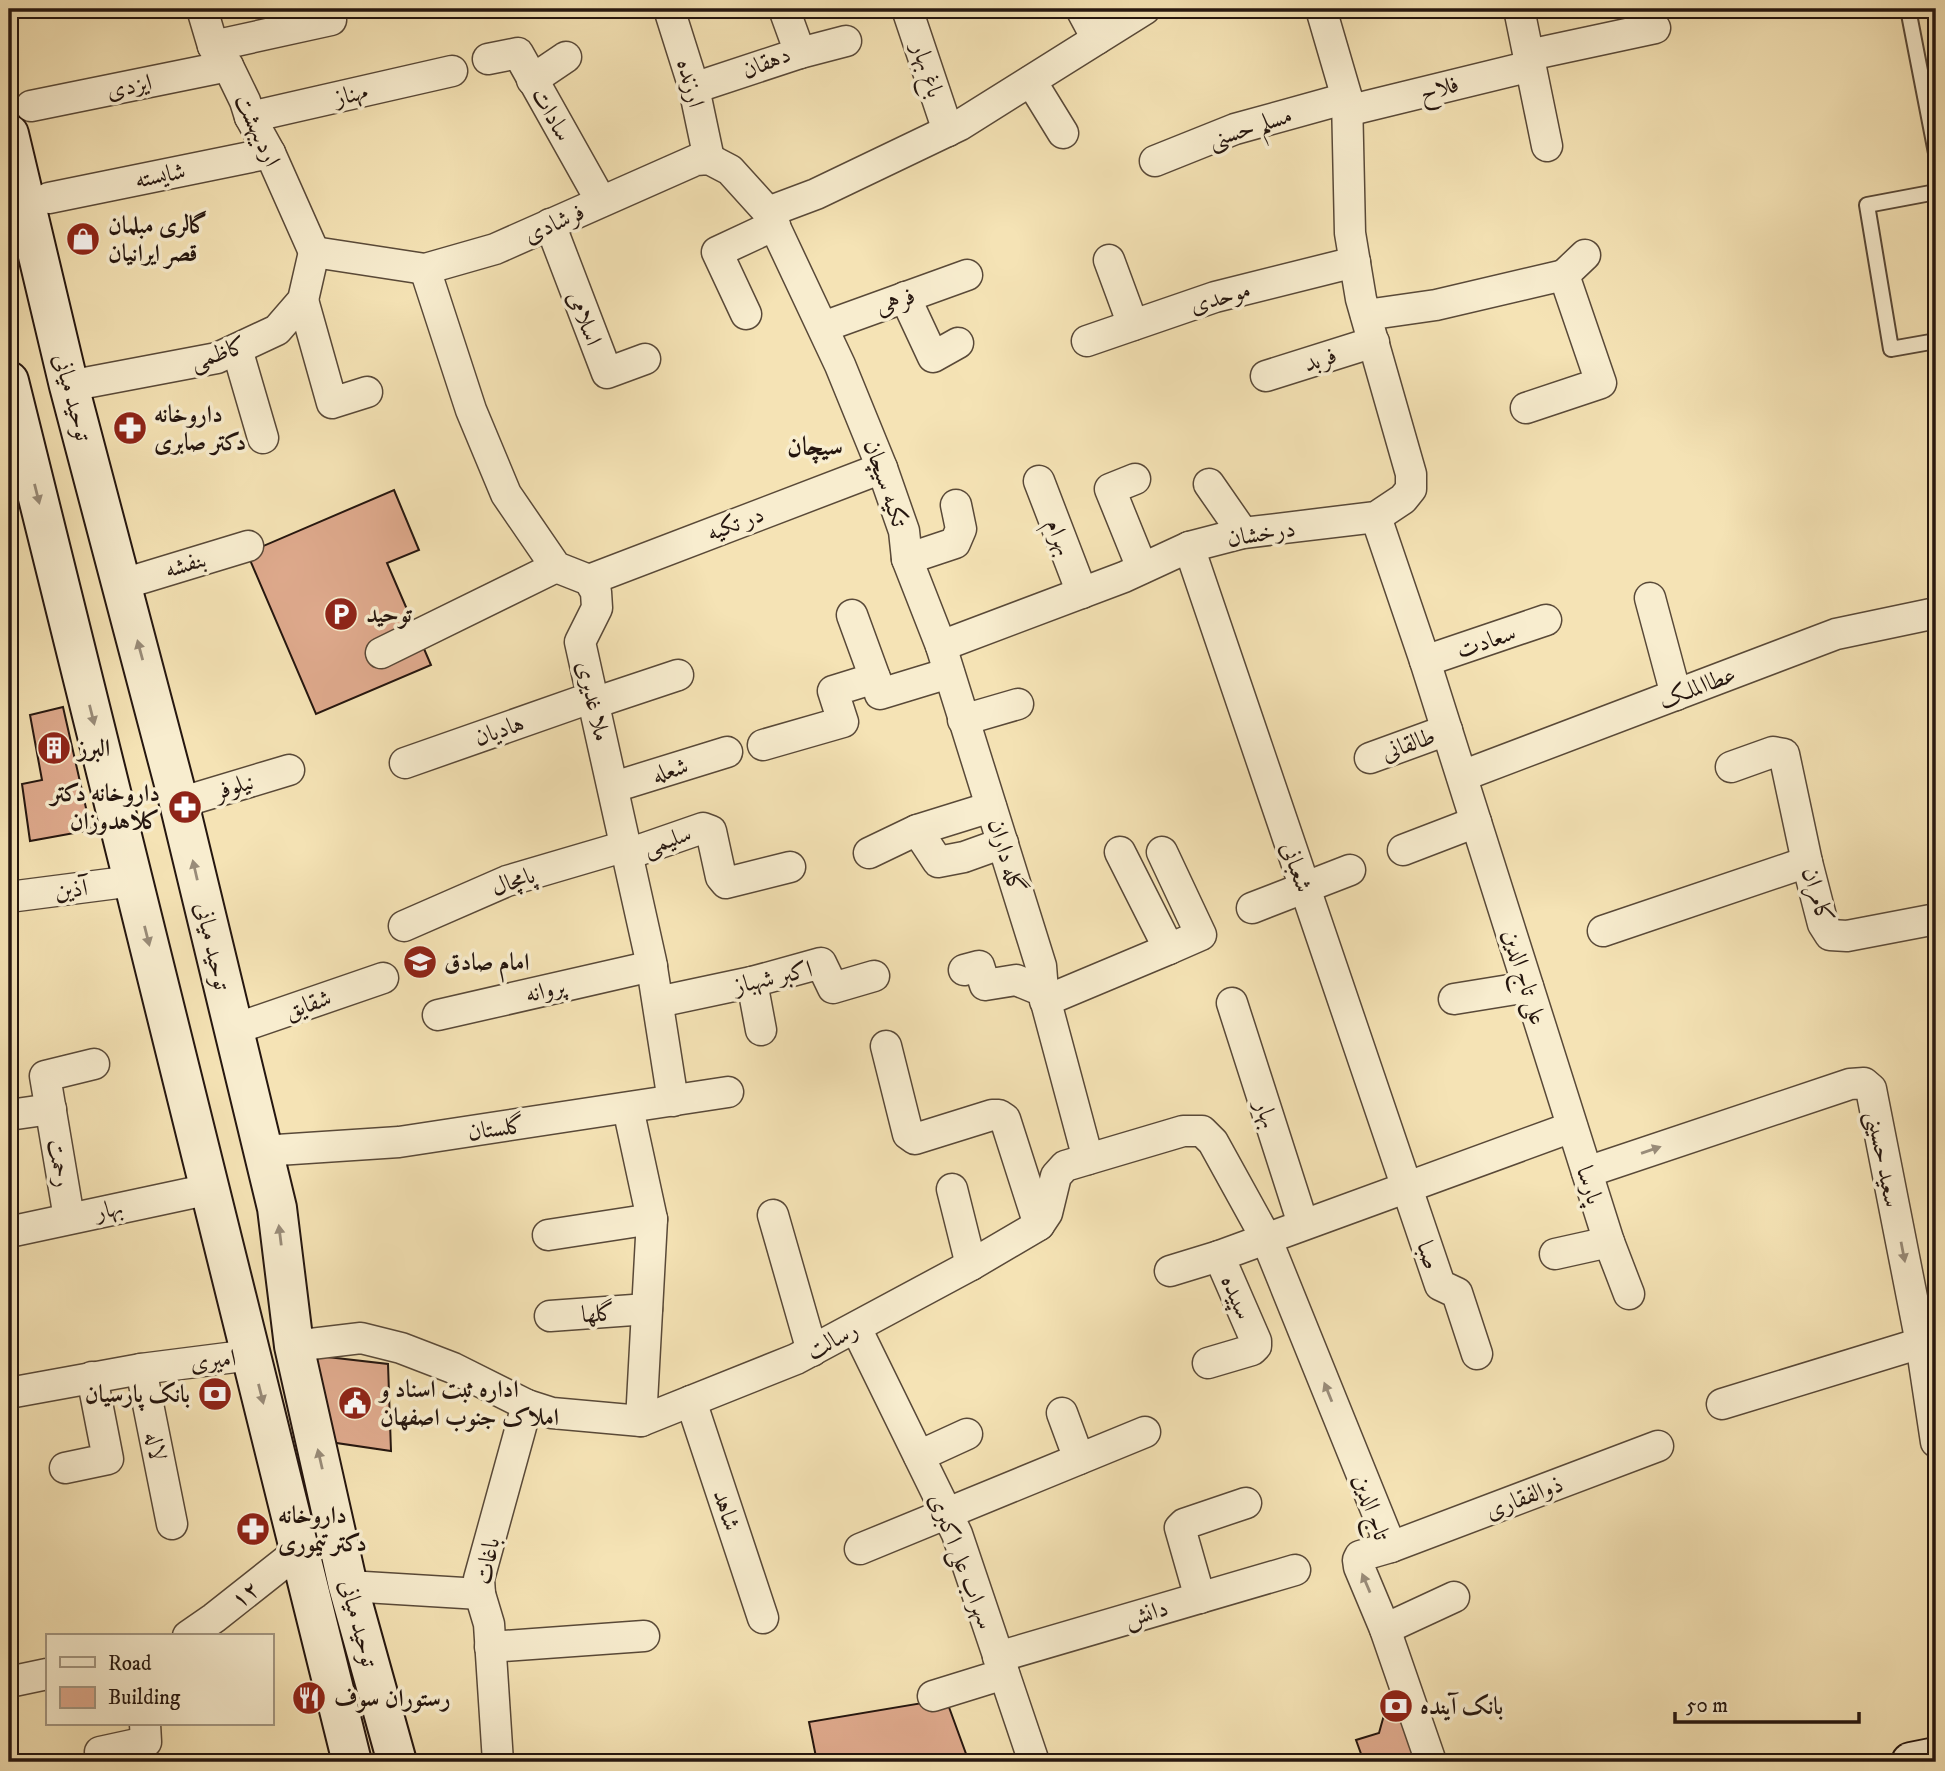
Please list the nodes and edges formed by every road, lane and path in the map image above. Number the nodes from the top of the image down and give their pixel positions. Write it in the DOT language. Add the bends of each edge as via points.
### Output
graph roads {
  1 [pos="202,9"];
  2 [pos="669,9"];
  3 [pos="784,9"];
  4 [pos="907,9"];
  5 [pos="1081,9"];
  6 [pos="1145,9"];
  7 [pos="1321,9"];
  8 [pos="1519,9"];
  9 [pos="1908,9"];
  10 [pos="331,20"];
  11 [pos="1655,28"];
  12 [pos="1097,39"];
  13 [pos="846,41"];
  14 [pos="800,53"];
  15 [pos="220,56"];
  16 [pos="566,57"];
  17 [pos="488,60"];
  18 [pos="1530,60"];
  19 [pos="452,71"];
  20 [pos="532,80"];
  21 [pos="1031,81"];
  22 [pos="694,88"];
  23 [pos="1347,104"];
  24 [pos="250,117"];
  25 [pos="20,120"];
  26 [pos="948,131"];
  27 [pos="1063,133"];
  28 [pos="1547,146"];
  29 [pos="270,153"];
  30 [pos="1936,153"];
  31 [pos="709,159"];
  32 [pos="1155,161"];
  33 [pos="1936,192"];
  34 [pos="49,198"];
  35 [pos="601,201"];
  36 [pos="772,219"];
  37 [pos="550,225"];
  38 [pos="314,252"];
  39 [pos="1585,255"];
  40 [pos="1109,260"];
  41 [pos="1355,262"];
  42 [pos="425,269"];
  43 [pos="967,275"];
  44 [pos="1564,275"];
  45 [pos="905,298"];
  46 [pos="303,300"];
  47 [pos="746,314"];
  48 [pos="1133,325"];
  49 [pos="823,327"];
  50 [pos="1370,328"];
  51 [pos="1087,341"];
  52 [pos="1936,341"];
  53 [pos="958,342"];
  54 [pos="237,349"];
  55 [pos="645,359"];
  56 [pos="1266,376"];
  57 [pos="69,386"];
  58 [pos="10,392"];
  59 [pos="367,392"];
  60 [pos="1526,408"];
  61 [pos="263,438"];
  62 [pos="882,468"];
  63 [pos="1135,479"];
  64 [pos="1039,481"];
  65 [pos="1209,484"];
  66 [pos="956,505"];
  67 [pos="1377,517"];
  68 [pos="1243,533"];
  69 [pos="248,546"];
  70 [pos="1189,547"];
  71 [pos="907,559"];
  72 [pos="556,568"];
  73 [pos="1142,568"];
  74 [pos="589,580"];
  75 [pos="122,584"];
  76 [pos="1082,593"];
  77 [pos="1650,597"];
  78 [pos="1936,613"];
  79 [pos="852,614"];
  80 [pos="1546,620"];
  81 [pos="381,653"];
  82 [pos="945,660"];
  83 [pos="1425,661"];
  84 [pos="678,675"];
  85 [pos="875,678"];
  86 [pos="1676,695"];
  87 [pos="594,700"];
  88 [pos="1018,704"];
  89 [pos="963,720"];
  90 [pos="1447,730"];
  91 [pos="763,745"];
  92 [pos="726,752"];
  93 [pos="1370,758"];
  94 [pos="405,763"];
  95 [pos="1731,767"];
  96 [pos="289,770"];
  97 [pos="1462,776"];
  98 [pos="614,787"];
  99 [pos="179,803"];
  100 [pos="991,807"];
  101 [pos="1476,822"];
  102 [pos="917,830"];
  103 [pos="1003,843"];
  104 [pos="627,850"];
  105 [pos="1403,850"];
  106 [pos="1120,852"];
  107 [pos="1163,852"];
  108 [pos="869,853"];
  109 [pos="1807,862"];
  110 [pos="790,867"];
  111 [pos="1350,870"];
  112 [pos="133,881"];
  113 [pos="1304,888"];
  114 [pos="9,897"];
  115 [pos="1252,908"];
  116 [pos="1936,919"];
  117 [pos="404,926"];
  118 [pos="1603,931"];
  119 [pos="1169,949"];
  120 [pos="652,966"];
  121 [pos="964,970"];
  122 [pos="874,976"];
  123 [pos="383,978"];
  124 [pos="752,982"];
  125 [pos="1528,987"];
  126 [pos="1044,996"];
  127 [pos="1454,999"];
  128 [pos="658,1002"];
  129 [pos="1231,1003"];
  130 [pos="438,1015"];
  131 [pos="232,1030"];
  132 [pos="761,1030"];
  133 [pos="886,1046"];
  134 [pos="94,1064"];
  135 [pos="728,1092"];
  136 [pos="673,1101"];
  137 [pos="628,1108"];
  138 [pos="51,1109"];
  139 [pos="9,1115"];
  140 [pos="1573,1127"];
  141 [pos="262,1151"];
  142 [pos="1088,1159"];
  143 [pos="1587,1172"];
  144 [pos="1405,1187"];
  145 [pos="210,1189"];
  146 [pos="953,1189"];
  147 [pos="773,1215"];
  148 [pos="69,1218"];
  149 [pos="652,1219"];
  150 [pos="1303,1224"];
  151 [pos="1039,1225"];
  152 [pos="9,1232"];
  153 [pos="548,1236"];
  154 [pos="1266,1238"];
  155 [pos="1608,1242"];
  156 [pos="1555,1254"];
  157 [pos="1219,1256"];
  158 [pos="971,1265"];
  159 [pos="1170,1271"];
  160 [pos="1629,1294"];
  161 [pos="647,1309"];
  162 [pos="550,1316"];
  163 [pos="856,1328"];
  164 [pos="1921,1343"];
  165 [pos="294,1346"];
  166 [pos="812,1351"];
  167 [pos="1476,1354"];
  168 [pos="251,1355"];
  169 [pos="1208,1363"];
  170 [pos="141,1368"];
  171 [pos="92,1377"];
  172 [pos="9,1392"];
  173 [pos="691,1401"];
  174 [pos="1722,1404"];
  175 [pos="527,1405"];
  176 [pos="1062,1413"];
  177 [pos="640,1421"];
  178 [pos="1145,1432"];
  179 [pos="967,1434"];
  180 [pos="1936,1442"];
  181 [pos="1658,1447"];
  182 [pos="919,1456"];
  183 [pos="1079,1459"];
  184 [pos="65,1468"];
  185 [pos="329,1496"];
  186 [pos="1246,1503"];
  187 [pos="290,1510"];
  188 [pos="947,1514"];
  189 [pos="172,1524"];
  190 [pos="1391,1547"];
  191 [pos="860,1549"];
  192 [pos="300,1550"];
  193 [pos="1295,1570"];
  194 [pos="348,1586"];
  195 [pos="480,1594"];
  196 [pos="1454,1597"];
  197 [pos="1200,1598"];
  198 [pos="763,1618"];
  199 [pos="1385,1629"];
  200 [pos="191,1634"];
  201 [pos="644,1636"];
  202 [pos="490,1647"];
  203 [pos="1001,1666"];
  204 [pos="46,1674"];
  205 [pos="9,1682"];
  206 [pos="933,1696"];
  207 [pos="145,1726"];
  208 [pos="100,1752"];
  209 [pos="1936,1757"];
  210 [pos="352,1762"];
  211 [pos="397,1762"];
  212 [pos="498,1762"];
  213 [pos="1034,1762"];
  214 [pos="1431,1762"];
  215 [pos="1911,1762"];
  1 -- 15 [label="street, اردیبهشت"];
  2 -- 22 [label="street, ارزنده"];
  3 -- 14 [label="street, دهقان"];
  4 -- 26 [label="street, باغ بهار"];
  5 -- 12 [label="street"];
  6 -- 12 [label="street"];
  7 -- 23 [label="street, درخشان"];
  8 -- 18 [label="street"];
  9 -- 30 [label="lane"];
  10 -- 15 [label="street"];
  11 -- 18 [label="street, فلاح"];
  12 -- 21 [label="street"];
  13 -- 14 [label="street"];
  14 -- 22 [label="street, دهقان"];
  15 -- 24 [label="street, اردیبهشت"];
  15 -- 25 [label="street, ایزدی"];
  16 -- 20 [label="street"];
  17 -- 20 [label="street, سادات" via="517,54"];
  18 -- 23 [label="street, فلاح"];
  18 -- 28 [label="street"];
  19 -- 24 [label="street, مهناز"];
  20 -- 35 [label="street, سادات"];
  21 -- 26 [label="street"];
  21 -- 27 [label="street"];
  22 -- 31 [label="street, ارزنده"];
  23 -- 32 [label="street, مسلم حسنی" via="1235,129"];
  23 -- 41 [label="street, درخشان" via="1350,233"];
  24 -- 29 [label="street, اردیبهشت"];
  25 -- 57 [label="main road, توحید میانی"];
  26 -- 36 [label="street"];
  29 -- 34 [label="street, شایسته"];
  29 -- 38 [label="street, اردیبهشت"];
  31 -- 35 [label="street, فرشادی" via="696,160"];
  31 -- 36 [label="street" via="730,170"];
  33 -- 52 [label="lane" via="1867,205 1891,349"];
  35 -- 37 [label="street, فرشادی"];
  36 -- 47 [label="street" via="717,252"];
  36 -- 49 [label="street"];
  37 -- 42 [label="street, فرشادی" via="495,249"];
  37 -- 55 [label="street, اسلامی" via="607,373"];
  38 -- 42 [label="street, فرشادی"];
  38 -- 46 [label="street, کاظمی"];
  39 -- 44 [label="street"];
  40 -- 48 [label="street"];
  41 -- 48 [label="street, موحدی" via="1215,297"];
  41 -- 50 [label="street, درخشان"];
  42 -- 72 [label="street" via="471,410 506,494"];
  43 -- 45 [label="street, فرهی"];
  44 -- 50 [label="street" via="1436,305"];
  44 -- 60 [label="street" via="1601,383"];
  45 -- 49 [label="street, فرهی"];
  45 -- 53 [label="street" via="933,357"];
  46 -- 54 [label="street, کاظمی" via="277,330"];
  46 -- 59 [label="street" via="332,403"];
  48 -- 51 [label="street, موحدی"];
  49 -- 62 [label="street, تکیه سیچان"];
  50 -- 56 [label="street, فربد"];
  50 -- 67 [label="street, درخشان" via="1411,481 1403,499"];
  54 -- 57 [label="street, کاظمی" via="217,358"];
  54 -- 61 [label="street"];
  57 -- 75 [label="main road, توحید میانی"];
  58 -- 112 [label="main road, توحید میانی, one-way"];
  62 -- 71 [label="street, تکیه سیچان" via="904,531"];
  62 -- 74 [label="street, در تکیه"];
  63 -- 73 [label="street" via="1110,489"];
  64 -- 76 [label="street, بهرام"];
  65 -- 68 [label="street"];
  66 -- 71 [label="street" via="961,529 955,543"];
  67 -- 68 [label="street, درخشان"];
  67 -- 83 [label="street, علی تاج الدین"];
  68 -- 70 [label="street, درخشان"];
  69 -- 75 [label="street, بنفشه"];
  70 -- 73 [label="street, درخشان"];
  70 -- 113 [label="street, شعبانی"];
  71 -- 82 [label="street, گله داران"];
  72 -- 74 [label="street"];
  72 -- 81 [label="street"];
  73 -- 76 [label="street, درخشان"];
  74 -- 87 [label="street, ملا غدیری" via="597,608 580,642"];
  99 -- 75 [label="main road, توحید میانی, one-way"];
  76 -- 82 [label="street, درخشان"];
  77 -- 86 [label="street"];
  78 -- 86 [label="street, عطاالملک" via="1836,634"];
  79 -- 85 [label="street"];
  80 -- 83 [label="street, سعادت"];
  82 -- 85 [label="street, درخشان" via="880,694"];
  82 -- 89 [label="street, گله داران"];
  83 -- 90 [label="street, علی تاج الدین"];
  84 -- 87 [label="street"];
  85 -- 91 [label="street" via="833,691 843,722"];
  86 -- 97 [label="street, عطاالملک"];
  87 -- 94 [label="street, هادیان"];
  87 -- 98 [label="street, ملا غدیری"];
  88 -- 89 [label="street"];
  89 -- 100 [label="street, گله داران"];
  90 -- 93 [label="street, طالقانی"];
  90 -- 97 [label="street, علی تاج الدین"];
  92 -- 98 [label="street, شعله"];
  95 -- 109 [label="street, کامران" via="1784,754"];
  96 -- 99 [label="street, نیلوفر"];
  97 -- 101 [label="street, علی تاج الدین"];
  98 -- 104 [label="street, ملا غدیری"];
  131 -- 99 [label="main road, توحید میانی, one-way"];
  100 -- 102 [label="street"];
  100 -- 103 [label="street, گله داران"];
  101 -- 105 [label="street"];
  101 -- 125 [label="street, علی تاج الدین"];
  102 -- 103 [label="street" via="938,862"];
  102 -- 108 [label="street"];
  103 -- 126 [label="street, گله داران" via="1041,966"];
  104 -- 110 [label="street, سلیمی" via="703,828 711,831 726,883"];
  104 -- 117 [label="street, پامچال" via="507,881"];
  104 -- 120 [label="street, ملا غدیری"];
  106 -- 119 [label="street"];
  107 -- 119 [label="street" via="1202,935"];
  109 -- 116 [label="street, کامران" via="1830,935 1847,936"];
  109 -- 118 [label="street"];
  111 -- 113 [label="street"];
  112 -- 114 [label="street, آذین"];
  112 -- 145 [label="main road, توحید میانی, one-way"];
  113 -- 115 [label="street"];
  113 -- 144 [label="street, شعبانی"];
  119 -- 126 [label="street"];
  120 -- 128 [label="street, ملا غدیری"];
  120 -- 130 [label="street, پروانه"];
  121 -- 126 [label="street" via="979,966 985,985 1016,980"];
  122 -- 124 [label="street, اکبر شهباز" via="832,988 821,963"];
  123 -- 131 [label="street, شقایق"];
  124 -- 128 [label="street, اکبر شهباز"];
  124 -- 132 [label="street"];
  125 -- 127 [label="street"];
  125 -- 140 [label="street, علی تاج الدین"];
  126 -- 142 [label="street, گله داران"];
  128 -- 136 [label="street, ملا غدیری"];
  129 -- 150 [label="street, بهار"];
  131 -- 141 [label="main road, توحید میانی"];
  133 -- 151 [label="street" via="912,1138 992,1115 1005,1119"];
  134 -- 138 [label="street, رحمت" via="46,1076"];
  135 -- 136 [label="street, گلستان"];
  136 -- 137 [label="street, گلستان"];
  137 -- 141 [label="street, گلستان" via="398,1142"];
  137 -- 149 [label="street"];
  138 -- 139 [label="street, رحمت"];
  138 -- 148 [label="street, رحمت"];
  140 -- 143 [label="street, پارسا"];
  140 -- 144 [label="street"];
  165 -- 141 [label="main road, توحید میانی, one-way" via="276,1208"];
  142 -- 151 [label="street" via="1065,1166 1056,1176 1047,1213"];
  142 -- 154 [label="street" via="1183,1131 1202,1131 1213,1142"];
  143 -- 155 [label="street, پارسا"];
  143 -- 164 [label="street, سعید حسینی, one-way" via="1864,1083 1871,1089"];
  144 -- 150 [label="street"];
  144 -- 167 [label="street, صبا" via="1440,1285 1457,1293"];
  145 -- 148 [label="street, بهار"];
  145 -- 168 [label="main road, توحید میانی"];
  146 -- 158 [label="street"];
  147 -- 166 [label="street"];
  148 -- 152 [label="street, بهار"];
  149 -- 153 [label="street"];
  149 -- 161 [label="street"];
  150 -- 154 [label="street"];
  151 -- 158 [label="street, رسالت"];
  154 -- 157 [label="street, سپیده"];
  190 -- 154 [label="street, تاج الدین, one-way"];
  155 -- 156 [label="street"];
  155 -- 160 [label="street, پارسا"];
  157 -- 159 [label="street"];
  157 -- 169 [label="street, سپیده" via="1256,1346"];
  158 -- 163 [label="street, رسالت"];
  161 -- 162 [label="street, گلها"];
  161 -- 177 [label="street"];
  163 -- 166 [label="street, رسالت"];
  163 -- 182 [label="street, سهراب علی اکبری"];
  164 -- 174 [label="street"];
  164 -- 180 [label="street, سعید حسینی"];
  165 -- 175 [label="street, رسالت" via="362,1338 453,1367"];
  185 -- 165 [label="main road, توحید میانی, one-way"];
  166 -- 173 [label="street, رسالت"];
  168 -- 170 [label="street, امیری"];
  168 -- 187 [label="main road, توحید میانی, one-way"];
  170 -- 171 [label="street, امیری"];
  170 -- 189 [label="street, لاله"];
  171 -- 172 [label="street, امیری"];
  171 -- 184 [label="street" via="108,1459"];
  173 -- 177 [label="street, رسالت"];
  173 -- 198 [label="street, شاهد"];
  175 -- 177 [label="street, رسالت" via="552,1413"];
  175 -- 195 [label="street, باغات" via="479,1579"];
  176 -- 183 [label="street"];
  178 -- 183 [label="street"];
  179 -- 182 [label="street"];
  181 -- 190 [label="street, ذوالفقاری"];
  182 -- 188 [label="street, سهراب علی اکبری"];
  183 -- 188 [label="street"];
  185 -- 187 [label="main road"];
  185 -- 194 [label="main road, توحید میانی"];
  186 -- 197 [label="street" via="1180,1528"];
  187 -- 192 [label="main road, توحید میانی"];
  188 -- 191 [label="street"];
  188 -- 203 [label="street, سهراب علی اکبری"];
  199 -- 190 [label="street, تاج الدین, one-way" via="1358,1560"];
  192 -- 200 [label="street, ۱۲"];
  192 -- 210 [label="main road, توحید میانی"];
  193 -- 197 [label="street, دانش"];
  194 -- 195 [label="street"];
  194 -- 211 [label="main road, توحید میانی"];
  195 -- 202 [label="street, باغات"];
  196 -- 199 [label="street"];
  197 -- 203 [label="street, دانش"];
  199 -- 214 [label="street, تاج الدین"];
  201 -- 202 [label="street"];
  202 -- 212 [label="street, باغات"];
  203 -- 206 [label="street, دانش"];
  203 -- 213 [label="street, سهراب علی اکبری"];
  204 -- 205 [label="street"];
  207 -- 208 [label="street" via="146,1742"];
  209 -- 215 [label="main road"];
}
